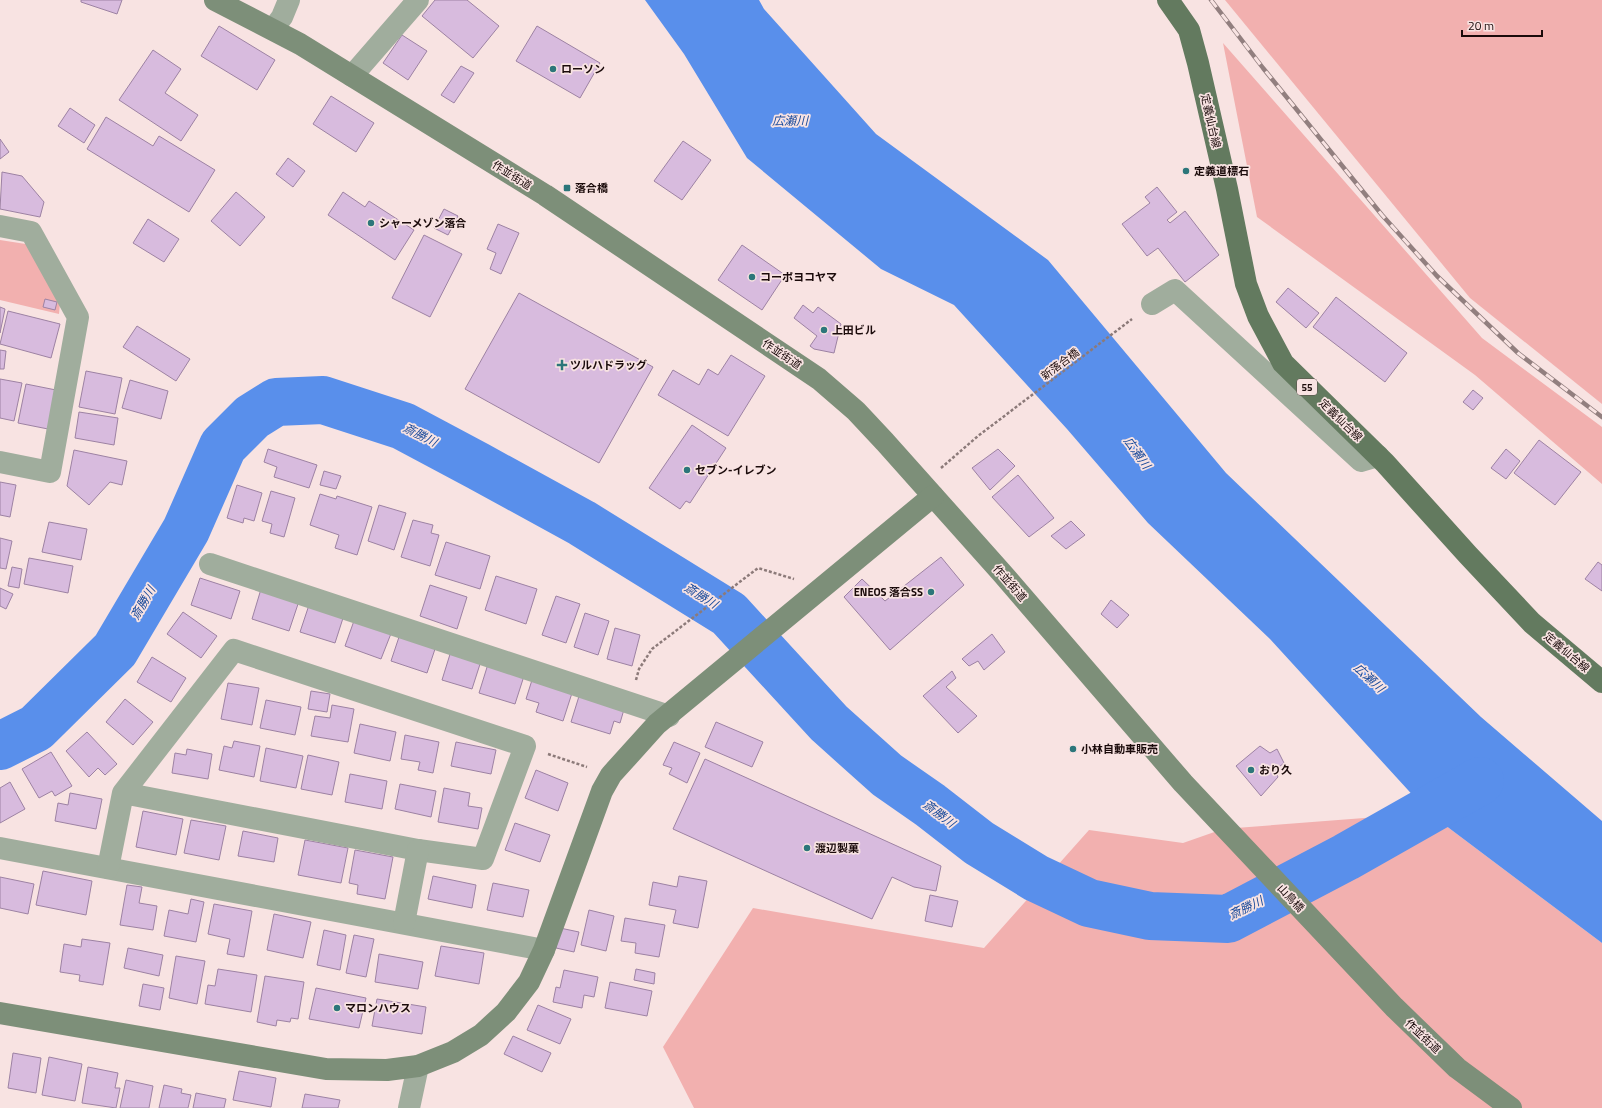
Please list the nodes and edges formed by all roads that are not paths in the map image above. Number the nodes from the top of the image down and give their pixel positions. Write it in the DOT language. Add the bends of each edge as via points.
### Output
graph roads {
  1 [pos="215,0"];
  2 [pos="289,0"];
  3 [pos="418,0"];
  4 [pos="1168,0"];
  5 [pos="272,29"];
  6 [pos="352,76"];
  7 [pos="0,226"];
  8 [pos="1152,304"];
  9 [pos="1378,456"];
  10 [pos="0,462"];
  11 [pos="933,496"];
  12 [pos="210,564"];
  13 [pos="1602,682"];
  14 [pos="668,716"];
  15 [pos="123,793"];
  16 [pos="1238,841"];
  17 [pos="0,848"];
  18 [pos="418,850"];
  19 [pos="108,868"];
  20 [pos="404,923"];
  21 [pos="544,950"];
  22 [pos="1344,954"];
  23 [pos="0,1013"];
  24 [pos="418,1066"];
  25 [pos="409,1108"];
  26 [pos="1511,1108"];
  1 -- 5 [label="street, 作並街道"];
  2 -- 5 [label="street" via="282,17"];
  3 -- 6 [label="street"];
  4 -- 9 [label="main road, 定義仙台線 / 55" via="1189,30 1227,189 1246,284 1258,316 1283,363"];
  5 -- 6 [label="street, 作並街道"];
  6 -- 11 [label="street, 作並街道" via="546,195 819,379 856,411"];
  7 -- 10 [label="street" via="31,232 78,317 50,472"];
  8 -- 9 [label="street" via="1175,290 1361,461"];
  9 -- 13 [label="main road, 定義仙台線 / 55" via="1532,623"];
  11 -- 14 [label="street" via="704,683"];
  11 -- 16 [label="street, 作並街道" via="1183,783"];
  12 -- 14 [label="street"];
  14 -- 21 [label="street" via="638,743 611,775 602,791"];
  15 -- 18 [label="street"];
  15 -- 18 [label="street" via="234,650 525,746 483,859"];
  15 -- 19 [label="street"];
  16 -- 22 [label="street, 山鳥橋"];
  17 -- 19 [label="street"];
  18 -- 20 [label="street"];
  19 -- 20 [label="street"];
  20 -- 21 [label="street"];
  21 -- 24 [label="street" via="529,982 506,1012 482,1035 453,1052"];
  22 -- 26 [label="street, 作並街道" via="1394,1007 1458,1068"];
  23 -- 24 [label="street" via="326,1069 387,1070"];
  24 -- 25 [label="street"];
}
